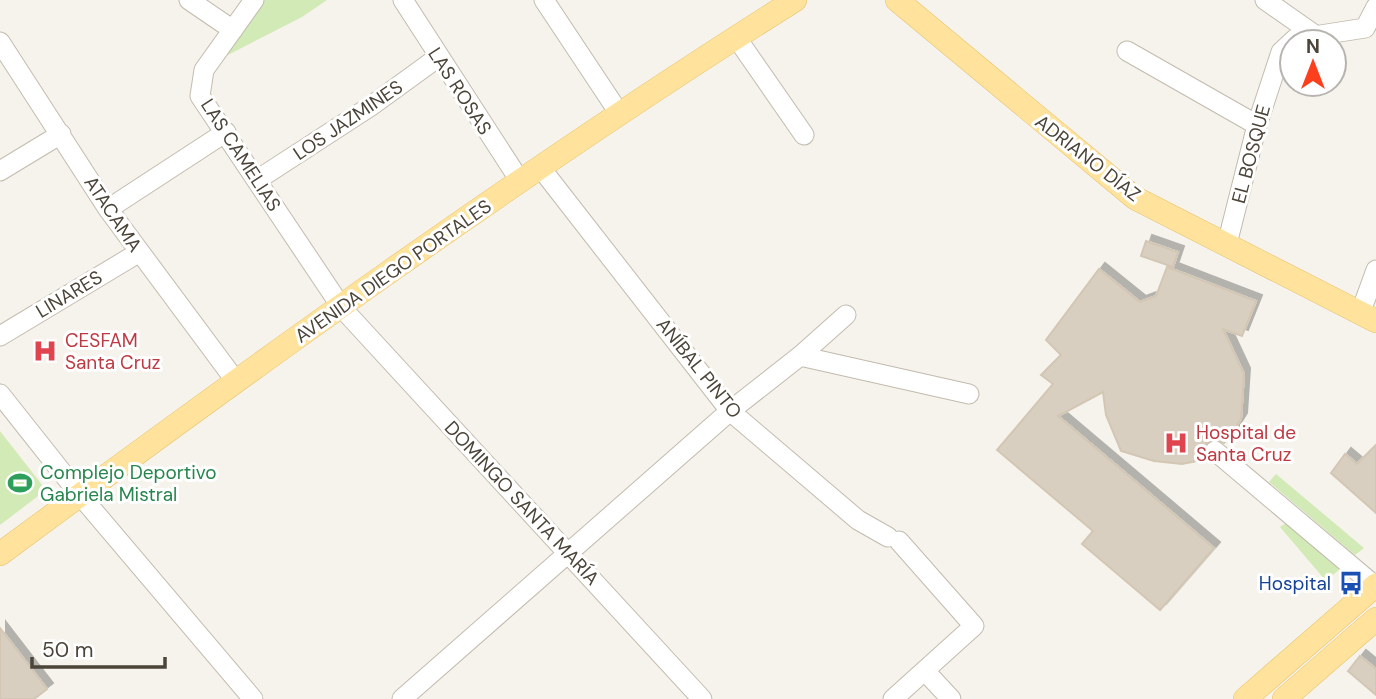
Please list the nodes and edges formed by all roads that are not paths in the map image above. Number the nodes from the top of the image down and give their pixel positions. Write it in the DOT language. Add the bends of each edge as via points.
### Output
graph roads {
  1 [pos="189,0"];
  2 [pos="254,0"];
  3 [pos="403,0"];
  4 [pos="544,0"];
  5 [pos="795,0"];
  6 [pos="897,0"];
  7 [pos="1265,0"];
  8 [pos="1376,7"];
  9 [pos="1305,28"];
  10 [pos="233,30"];
  11 [pos="1348,30"];
  12 [pos="736,37"];
  13 [pos="0,42"];
  14 [pos="1127,51"];
  15 [pos="437,58"];
  16 [pos="1278,61"];
  17 [pos="619,113"];
  18 [pos="1256,125"];
  19 [pos="226,132"];
  20 [pos="61,134"];
  21 [pos="804,135"];
  22 [pos="540,167"];
  23 [pos="0,171"];
  24 [pos="257,180"];
  25 [pos="520,181"];
  26 [pos="107,209"];
  27 [pos="1227,244"];
  28 [pos="138,253"];
  29 [pos="1376,270"];
  30 [pos="342,308"];
  31 [pos="846,315"];
  32 [pos="1368,318"];
  33 [pos="0,336"];
  34 [pos="800,356"];
  35 [pos="235,380"];
  36 [pos="0,394"];
  37 [pos="969,394"];
  38 [pos="730,411"];
  39 [pos="1215,451"];
  40 [pos="80,495"];
  41 [pos="568,552"];
  42 [pos="0,554"];
  43 [pos="1376,586"];
  44 [pos="1376,619"];
  45 [pos="925,671"];
  46 [pos="253,699"];
  47 [pos="402,699"];
  48 [pos="702,699"];
  49 [pos="893,699"];
  50 [pos="951,699"];
  51 [pos="1245,699"];
  52 [pos="1284,699"];
  1 -- 10 [label="street"];
  2 -- 10 [label="street, LAS CAMELIAS"];
  3 -- 15 [label="street, LAS ROSAS"];
  4 -- 17 [label="street"];
  5 -- 12 [label="main road, AVENIDA DIEGO PORTALES"];
  6 -- 27 [label="main road, ADRIANO DÍAZ" via="1135,198"];
  7 -- 9 [label="street"];
  8 -- 11 [label="street, EL BOSQUE" via="1365,28"];
  10 -- 19 [label="street, LAS CAMELIAS" via="204,70 200,96"];
  12 -- 17 [label="main road, AVENIDA DIEGO PORTALES"];
  12 -- 21 [label="street"];
  13 -- 20 [label="street, ATACAMA"];
  14 -- 18 [label="street"];
  15 -- 24 [label="street, LOS JAZMINES"];
  15 -- 25 [label="street, LAS ROSAS"];
  16 -- 18 [label="street, EL BOSQUE"];
  17 -- 22 [label="main road, AVENIDA DIEGO PORTALES"];
  18 -- 27 [label="street, EL BOSQUE"];
  19 -- 24 [label="street, LAS CAMELIAS"];
  19 -- 26 [label="street"];
  20 -- 23 [label="street"];
  20 -- 26 [label="street, ATACAMA"];
  22 -- 25 [label="main road, AVENIDA DIEGO PORTALES"];
  22 -- 38 [label="street, ANÍBAL PINTO"];
  24 -- 30 [label="street, LAS CAMELIAS"];
  25 -- 30 [label="main road, AVENIDA DIEGO PORTALES"];
  26 -- 28 [label="street, ATACAMA"];
  27 -- 32 [label="main road, ADRIANO DÍAZ"];
  28 -- 33 [label="street, LINARES"];
  28 -- 35 [label="street, ATACAMA"];
  29 -- 32 [label="street"];
  30 -- 35 [label="main road, AVENIDA DIEGO PORTALES"];
  30 -- 41 [label="street, DOMINGO SANTA MARÍA"];
  31 -- 34 [label="street"];
  34 -- 37 [label="street"];
  34 -- 38 [label="street"];
  35 -- 40 [label="main road, AVENIDA DIEGO PORTALES"];
  36 -- 40 [label="street"];
  38 -- 41 [label="street"];
  38 -- 45 [label="street, ANÍBAL PINTO" via="858,520 893,539 974,625"];
  39 -- 43 [label="street"];
  40 -- 42 [label="main road, AVENIDA DIEGO PORTALES"];
  40 -- 46 [label="street"];
  41 -- 47 [label="street"];
  41 -- 48 [label="street, DOMINGO SANTA MARÍA"];
  43 -- 51 [label="main road"];
  44 -- 52 [label="main road"];
  45 -- 49 [label="street"];
  45 -- 50 [label="street"];
}
